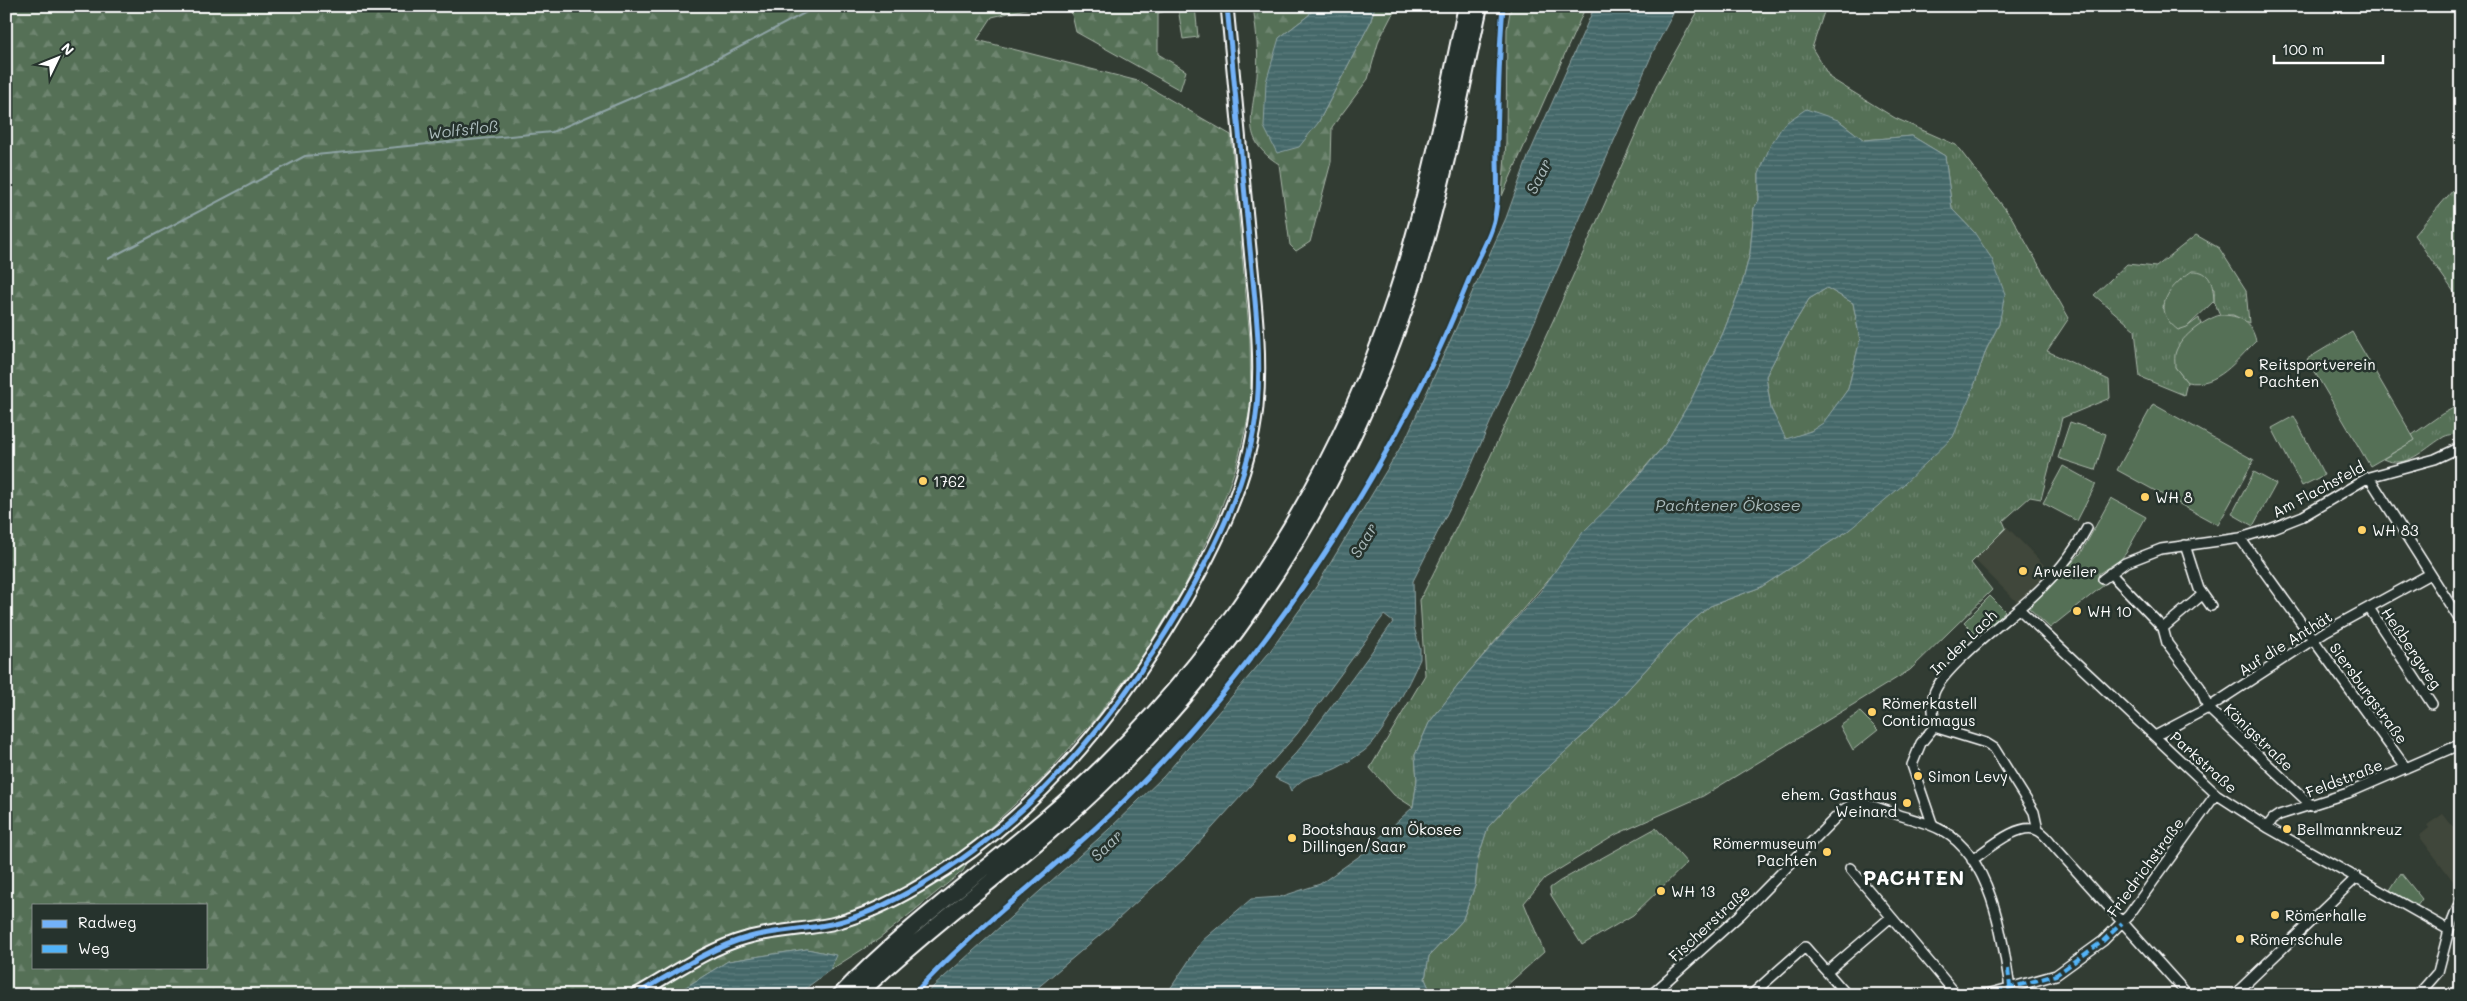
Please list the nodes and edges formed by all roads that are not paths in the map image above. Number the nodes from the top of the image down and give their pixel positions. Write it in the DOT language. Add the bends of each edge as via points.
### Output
graph roads {
  1 [pos="1227,6"];
  2 [pos="1466,6"];
  3 [pos="1480,6"];
  4 [pos="1412,265"];
  5 [pos="1401,301"];
  6 [pos="2461,447"];
  7 [pos="2368,477"];
  8 [pos="2087,528"];
  9 [pos="2240,538"];
  10 [pos="2185,545"];
  11 [pos="2430,574"];
  12 [pos="2202,595"];
  13 [pos="2211,606"];
  14 [pos="2019,608"];
  15 [pos="2369,608"];
  16 [pos="2461,622"];
  17 [pos="2163,628"];
  18 [pos="2314,639"];
  19 [pos="2432,704"];
  20 [pos="2208,708"];
  21 [pos="1934,727"];
  22 [pos="2155,736"];
  23 [pos="2461,744"];
  24 [pos="2406,768"];
  25 [pos="2216,794"];
  26 [pos="2312,806"];
  27 [pos="1933,826"];
  28 [pos="2267,827"];
  29 [pos="2038,830"];
  30 [pos="1972,860"];
  31 [pos="1850,868"];
  32 [pos="2357,877"];
  33 [pos="2461,899"];
  34 [pos="1891,917"];
  35 [pos="2122,923"];
  36 [pos="2449,930"];
  37 [pos="913,945"];
  38 [pos="888,949"];
  39 [pos="1827,972"];
  40 [pos="2010,991"];
  41 [pos="1654,994"];
  42 [pos="635,995"];
  43 [pos="833,995"];
  44 [pos="840,995"];
  45 [pos="858,995"];
  46 [pos="872,995"];
  47 [pos="1750,995"];
  48 [pos="1847,995"];
  49 [pos="1957,995"];
  50 [pos="1984,995"];
  51 [pos="2188,995"];
  52 [pos="2234,995"];
  53 [pos="2418,995"];
  1 -- 42 [label="main road" via="1258,341 1257,407 1254,434 1239,488 1199,576 1170,626 1106,718 1060,772 987,840 943,872 893,900 843,920 742,939"];
  2 -- 4 [label="highway"];
  3 -- 4 [label="highway" via="1445,168"];
  4 -- 5 [label="highway"];
  5 -- 37 [label="highway" via="1364,413 1323,495 1275,576 1211,666 1140,748 1072,814"];
  5 -- 38 [label="highway" via="1312,488 1264,568 1200,658 1130,739 1070,798"];
  6 -- 7 [label="street, Am Flachsfeld" via="2435,459"];
  7 -- 9 [label="street, Am Flachsfeld" via="2303,516"];
  7 -- 11 [label="street"];
  8 -- 14 [label="street, In der Lach" via="2065,564"];
  9 -- 10 [label="street, Am Flachsfeld"];
  9 -- 18 [label="street, Siersburgstraße"];
  10 -- 12 [label="street"];
  10 -- 17 [label="street, Am Flachsfeld" via="2142,555 2107,576"];
  11 -- 15 [label="street, Auf die Anthät"];
  11 -- 16 [label="street"];
  12 -- 13 [label="street"];
  12 -- 17 [label="street"];
  14 -- 21 [label="street, In der Lach" via="1940,682 1932,702"];
  14 -- 22 [label="street, Parkstraße"];
  15 -- 18 [label="street, Auf die Anthät"];
  15 -- 19 [label="street, Heßbergweg"];
  17 -- 20 [label="street" via="2167,643 2200,687"];
  18 -- 20 [label="street, Auf die Anthät"];
  18 -- 24 [label="street, Siersburgstraße"];
  20 -- 22 [label="street, Auf die Anthät"];
  20 -- 26 [label="street, Königstraße"];
  21 -- 27 [label="street" via="1912,765"];
  21 -- 29 [label="street" via="1994,748 2034,812"];
  22 -- 25 [label="street, Parkstraße"];
  23 -- 24 [label="street, Feldstraße"];
  24 -- 26 [label="street, Feldstraße"];
  25 -- 28 [label="street, Parkstraße"];
  25 -- 35 [label="street, Friedrichstraße"];
  26 -- 28 [label="street, Feldstraße" via="2279,815"];
  27 -- 30 [label="street" via="1955,840"];
  27 -- 41 [label="street, Fischerstraße" via="1860,803 1847,806 1740,915"];
  28 -- 32 [label="street, Parkstraße"];
  29 -- 30 [label="street" via="2018,830"];
  29 -- 35 [label="street"];
  30 -- 40 [label="street" via="1993,906"];
  31 -- 34 [label="street"];
  32 -- 36 [label="street, Parkstraße"];
  32 -- 52 [label="street"];
  33 -- 36 [label="street"];
  34 -- 39 [label="street"];
  34 -- 49 [label="street"];
  35 -- 40 [label="street, Friedrichstraße" via="2103,942 2056,975"];
  35 -- 51 [label="street"];
  36 -- 53 [label="street" via="2436,976"];
  37 -- 45 [label="highway"];
  37 -- 46 [label="highway"];
  38 -- 43 [label="highway"];
  38 -- 44 [label="highway"];
  39 -- 47 [label="street" via="1805,947"];
  39 -- 48 [label="street"];
  40 -- 50 [label="street, Friedrichstraße"];
}
